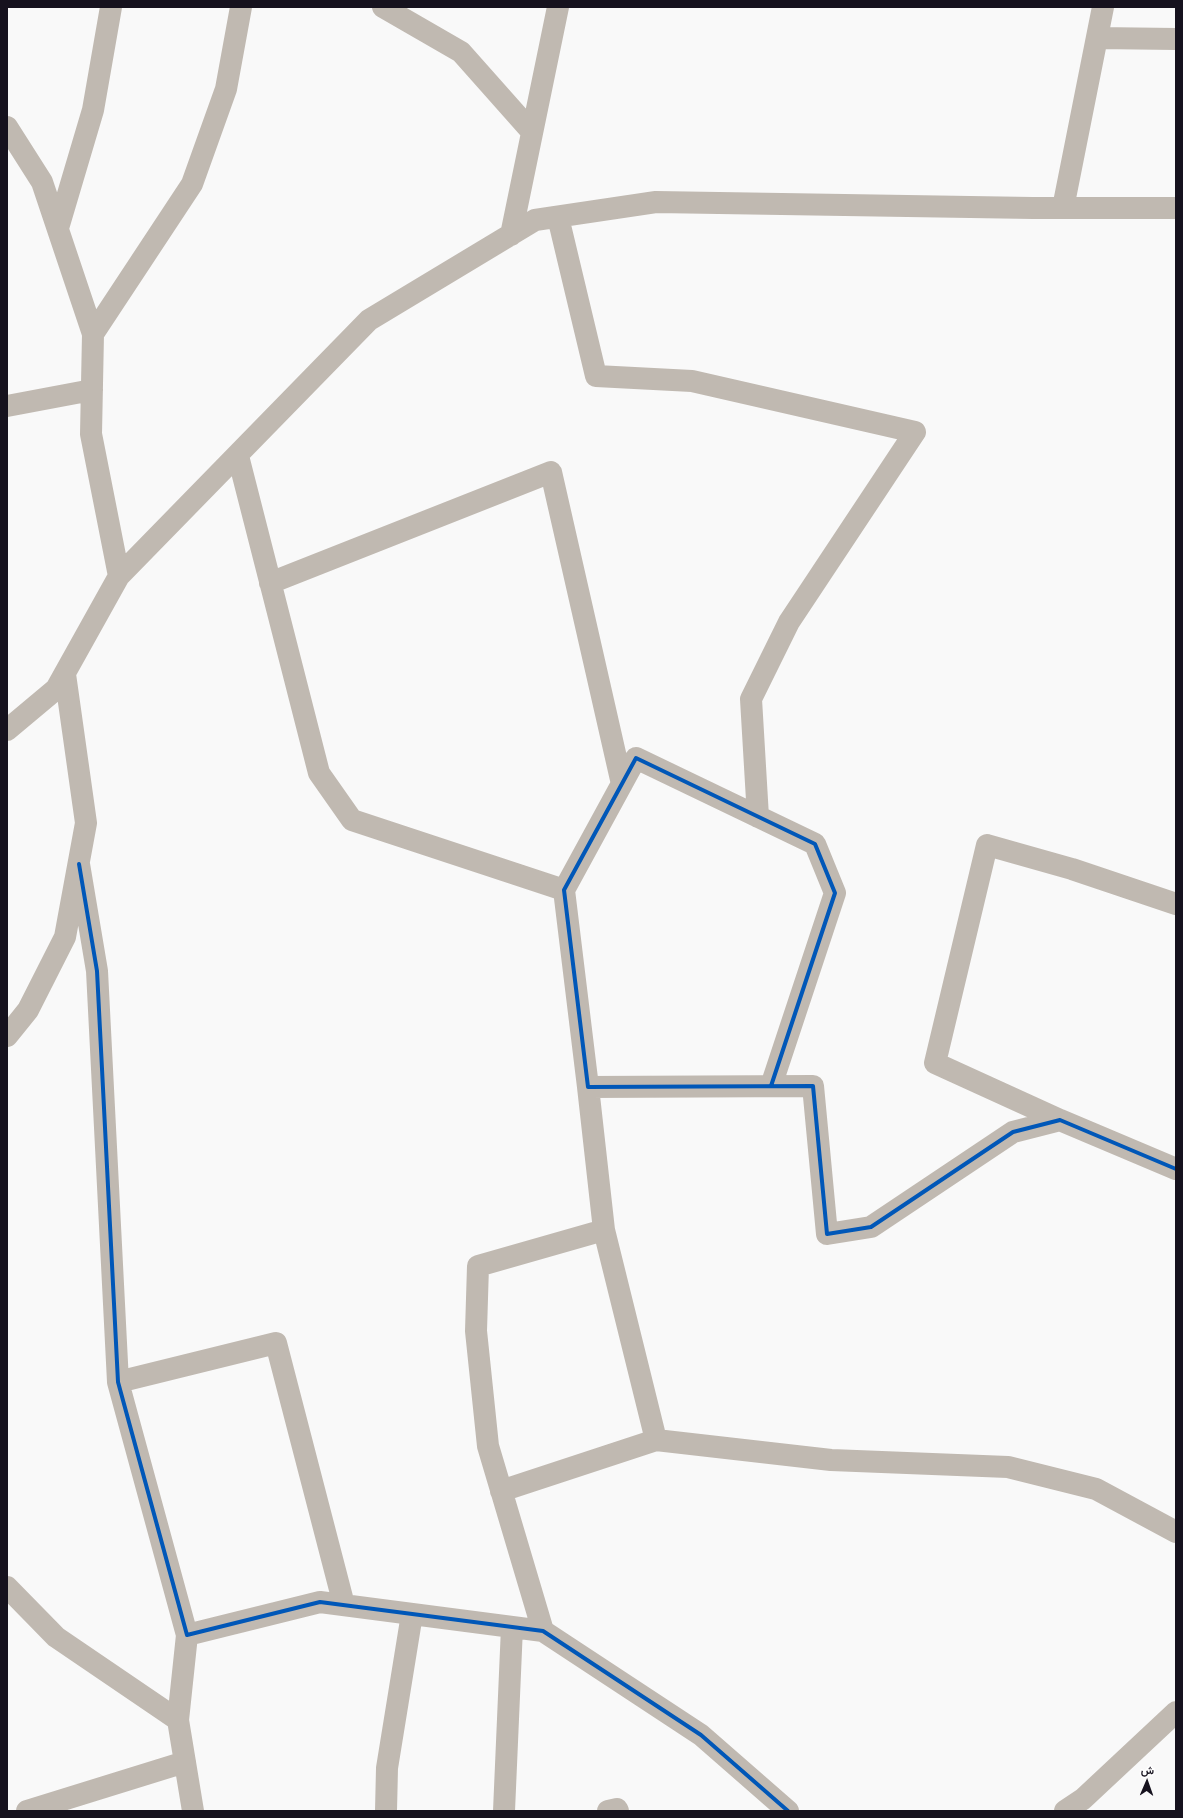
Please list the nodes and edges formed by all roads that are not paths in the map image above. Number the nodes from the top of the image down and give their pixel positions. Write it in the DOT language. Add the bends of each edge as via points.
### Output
graph roads {
  1 [pos="111,7"];
  2 [pos="241,7"];
  3 [pos="383,7"];
  4 [pos="558,7"];
  5 [pos="1103,7"];
  6 [pos="1097,38"];
  7 [pos="1176,39"];
  8 [pos="7,127"];
  9 [pos="532,132"];
  10 [pos="1063,208"];
  11 [pos="1176,208"];
  12 [pos="558,216"];
  13 [pos="58,228"];
  14 [pos="511,235"];
  15 [pos="93,334"];
  16 [pos="92,390"];
  17 [pos="7,406"];
  18 [pos="238,456"];
  19 [pos="119,576"];
  20 [pos="270,583"];
  21 [pos="66,674"];
  22 [pos="7,730"];
  23 [pos="622,784"];
  24 [pos="758,817"];
  25 [pos="79,864"];
  26 [pos="564,890"];
  27 [pos="1176,904"];
  28 [pos="7,1036"];
  29 [pos="771,1086"];
  30 [pos="588,1087"];
  31 [pos="1060,1120"];
  32 [pos="1176,1169"];
  33 [pos="604,1230"];
  34 [pos="118,1382"];
  35 [pos="656,1440"];
  36 [pos="501,1491"];
  37 [pos="1176,1532"];
  38 [pos="7,1587"];
  39 [pos="344,1605"];
  40 [pos="412,1614"];
  41 [pos="512,1627"];
  42 [pos="543,1631"];
  43 [pos="187,1635"];
  44 [pos="1176,1712"];
  45 [pos="178,1720"];
  46 [pos="185,1762"];
  47 [pos="27,1811"];
  48 [pos="193,1811"];
  49 [pos="386,1811"];
  50 [pos="504,1811"];
  51 [pos="608,1811"];
  52 [pos="618,1811"];
  53 [pos="788,1811"];
  54 [pos="1065,1811"];
  1 -- 13 [label="street" via="93,110"];
  2 -- 15 [label="street" via="226,89 192,184"];
  3 -- 9 [label="street" via="461,52"];
  4 -- 9 [label="street"];
  5 -- 6 [label="street"];
  6 -- 7 [label="street"];
  6 -- 10 [label="street"];
  8 -- 13 [label="street" via="42,182"];
  9 -- 14 [label="street"];
  10 -- 11 [label="street"];
  10 -- 12 [label="street" via="656,202"];
  12 -- 14 [label="street" via="536,220"];
  12 -- 24 [label="street" via="596,376 692,381 915,432 789,622 751,699"];
  13 -- 15 [label="street"];
  14 -- 18 [label="street" via="369,320"];
  15 -- 16 [label="street"];
  16 -- 17 [label="street"];
  16 -- 19 [label="street" via="91,434"];
  18 -- 19 [label="street"];
  18 -- 20 [label="street"];
  19 -- 21 [label="street"];
  20 -- 23 [label="street" via="550,472"];
  20 -- 26 [label="street" via="319,773 352,820"];
  21 -- 22 [label="street" via="56,689"];
  21 -- 25 [label="street" via="86,823"];
  23 -- 24 [label="street" via="636,758"];
  23 -- 26 [label="street"];
  24 -- 29 [label="street" via="815,844 835,893"];
  25 -- 28 [label="street" via="65,937 28,1010"];
  25 -- 34 [label="street" via="97,971"];
  26 -- 30 [label="street"];
  27 -- 31 [label="street" via="1072,869 987,845 935,1063"];
  29 -- 30 [label="street"];
  29 -- 31 [label="street" via="813,1086 827,1234 871,1227 1013,1132"];
  30 -- 33 [label="street"];
  31 -- 32 [label="street"];
  33 -- 35 [label="street"];
  33 -- 36 [label="street" via="478,1266 476,1331 488,1446"];
  34 -- 39 [label="street" via="276,1343"];
  34 -- 43 [label="street"];
  35 -- 36 [label="street"];
  35 -- 37 [label="street" via="831,1460 1008,1467 1096,1489"];
  36 -- 42 [label="street"];
  38 -- 45 [label="street" via="56,1637"];
  39 -- 40 [label="street"];
  39 -- 43 [label="street" via="320,1602"];
  40 -- 41 [label="street"];
  40 -- 49 [label="street" via="387,1768"];
  41 -- 42 [label="street"];
  41 -- 50 [label="street"];
  42 -- 53 [label="street" via="702,1735"];
  43 -- 45 [label="street"];
  44 -- 54 [label="street" via="1083,1800"];
  45 -- 46 [label="street"];
  46 -- 47 [label="street"];
  46 -- 48 [label="street"];
  51 -- 52 [label="street"];
}
